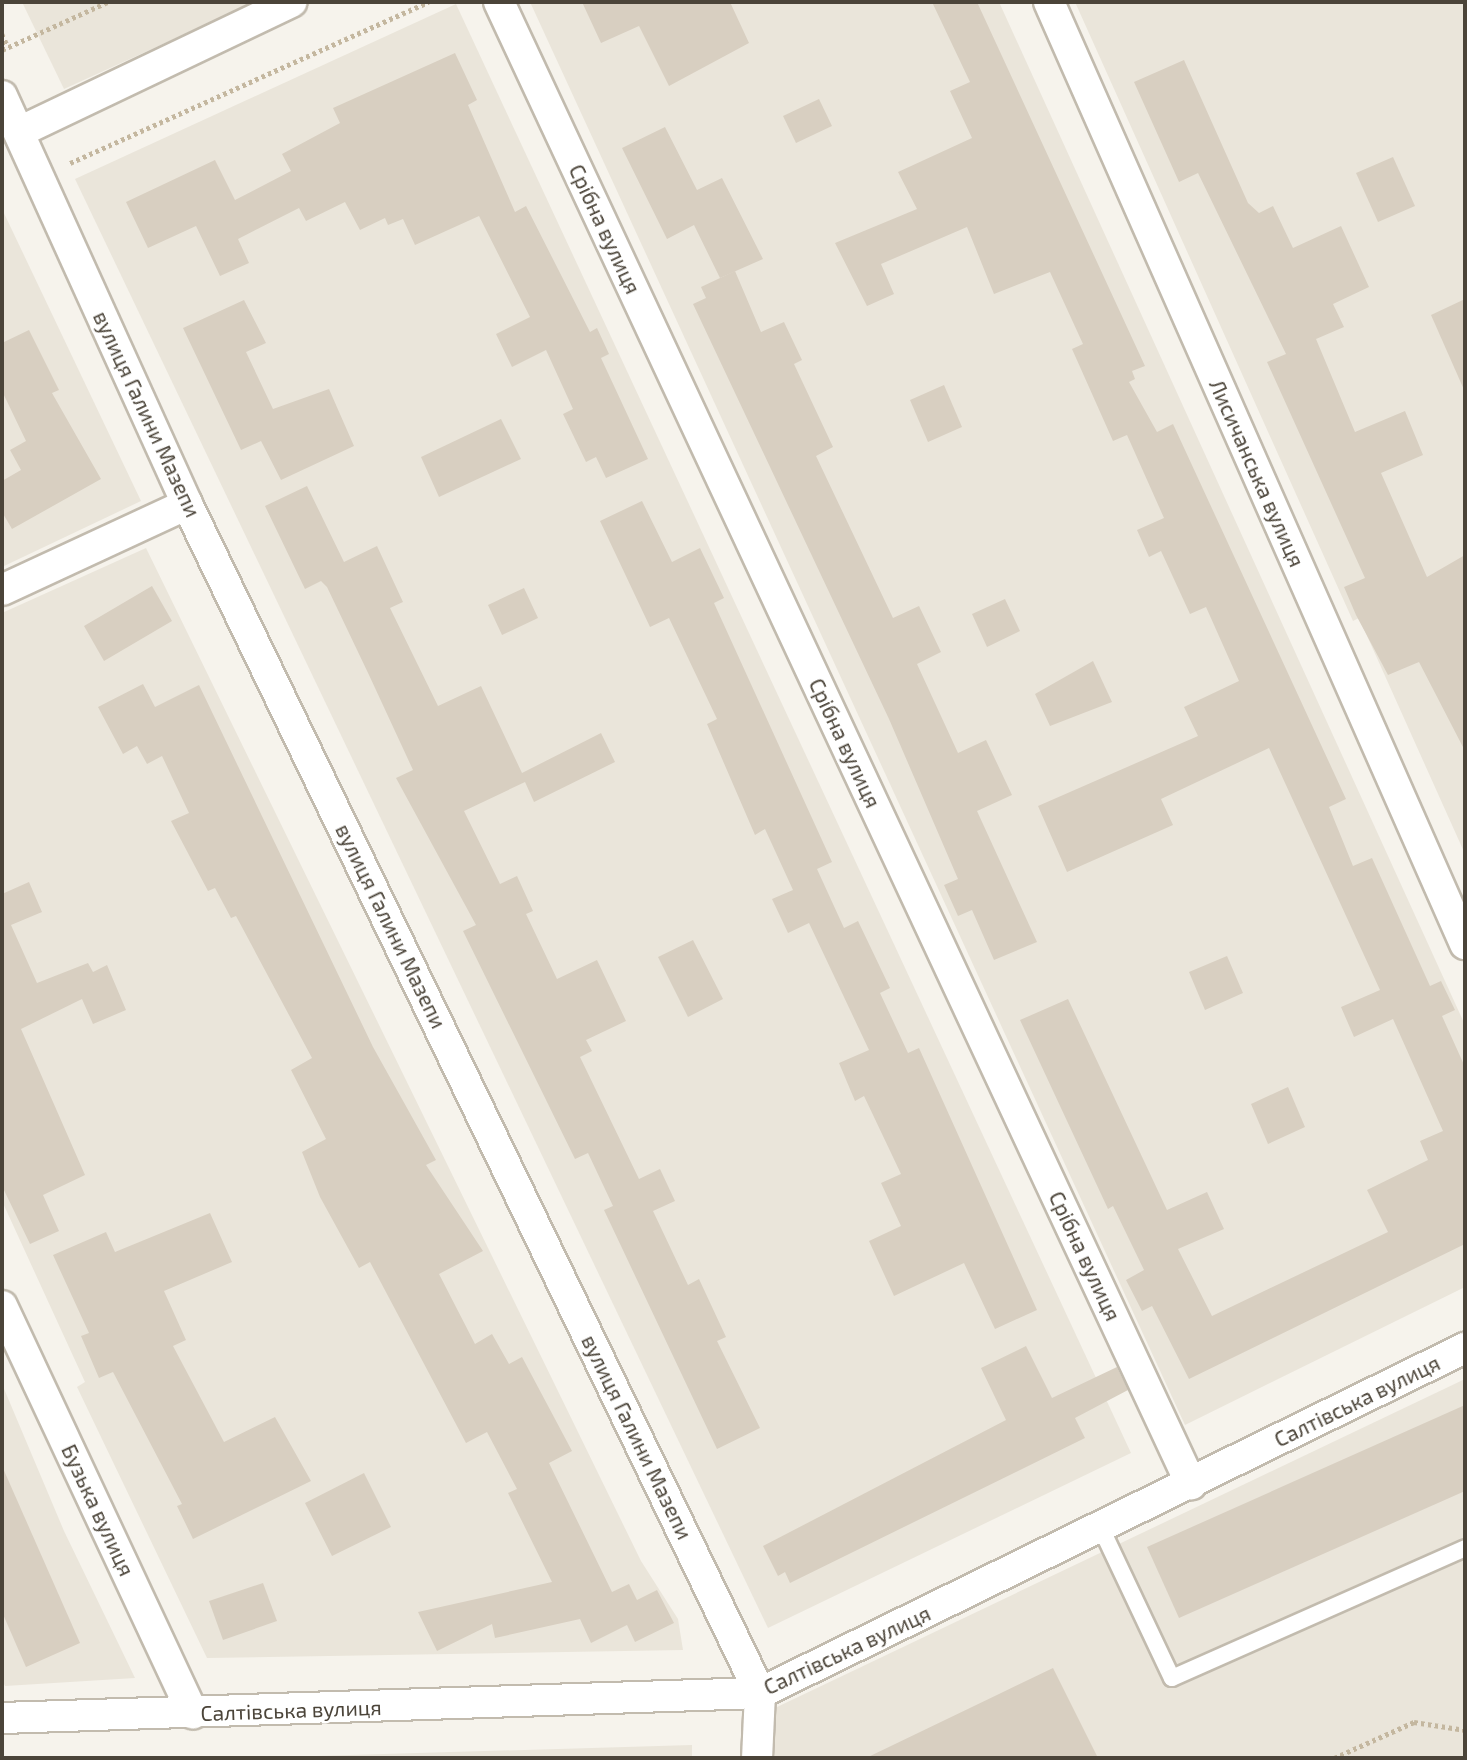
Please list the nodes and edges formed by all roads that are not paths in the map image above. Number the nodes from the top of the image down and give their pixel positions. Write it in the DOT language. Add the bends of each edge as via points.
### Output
graph roads {
  1 [pos="292,2"];
  2 [pos="499,2"];
  3 [pos="1049,2"];
  4 [pos="2,96"];
  5 [pos="19,132"];
  6 [pos="187,504"];
  7 [pos="2,590"];
  8 [pos="1465,944"];
  9 [pos="2,1306"];
  10 [pos="1465,1348"];
  11 [pos="1191,1484"];
  12 [pos="1101,1528"];
  13 [pos="1465,1548"];
  14 [pos="760,1693"];
  15 [pos="194,1713"];
  16 [pos="2,1718"];
  17 [pos="757,1758"];
  1 -- 5 [label="street"];
  2 -- 11 [label="street, Срібна вулиця"];
  3 -- 8 [label="street, Лисичанська вулиця"];
  4 -- 5 [label="street, вулиця Галини Мазепи"];
  5 -- 6 [label="street, вулиця Галини Мазепи"];
  6 -- 7 [label="street"];
  6 -- 14 [label="street, вулиця Галини Мазепи"];
  9 -- 15 [label="street, Бузька вулиця"];
  10 -- 11 [label="street, Салтівська вулиця"];
  11 -- 12 [label="street, Салтівська вулиця"];
  12 -- 13 [label="lane" via="1172,1678"];
  12 -- 14 [label="street, Салтівська вулиця"];
  14 -- 15 [label="street, Салтівська вулиця"];
  14 -- 17 [label="street, вулиця Галини Мазепи"];
  15 -- 16 [label="street, Салтівська вулиця"];
}
